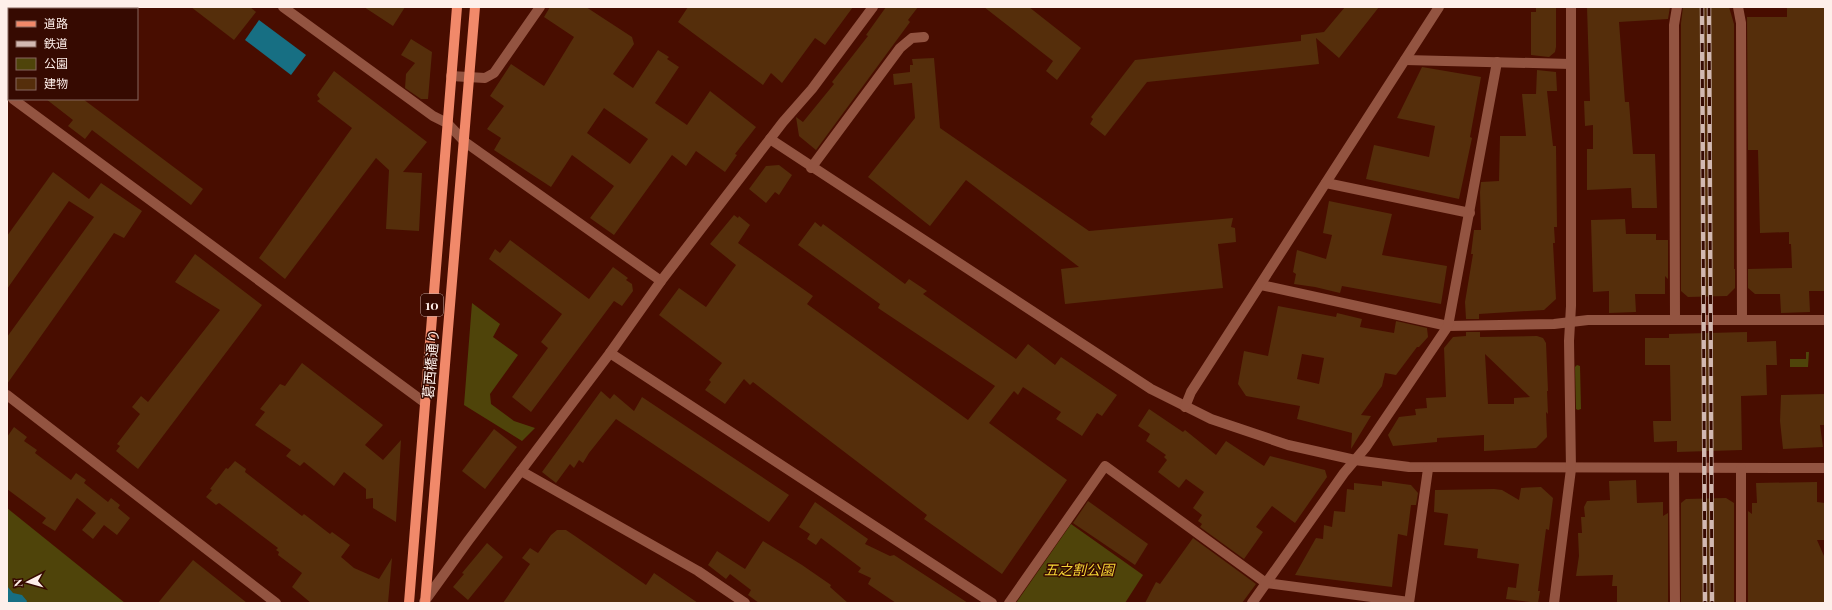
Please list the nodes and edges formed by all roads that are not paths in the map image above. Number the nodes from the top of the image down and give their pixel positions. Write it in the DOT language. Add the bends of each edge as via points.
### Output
graph roads {
  1 [pos="283,7"];
  2 [pos="457,7"];
  3 [pos="475,7"];
  4 [pos="540,7"];
  5 [pos="873,7"];
  6 [pos="1439,7"];
  7 [pos="1571,7"];
  8 [pos="1677,7"];
  9 [pos="1738,7"];
  10 [pos="924,37"];
  11 [pos="1405,60"];
  12 [pos="1497,62"];
  13 [pos="1571,64"];
  14 [pos="451,76"];
  15 [pos="470,77"];
  16 [pos="14,100"];
  17 [pos="447,123"];
  18 [pos="770,139"];
  19 [pos="465,142"];
  20 [pos="811,168"];
  21 [pos="1326,183"];
  22 [pos="1470,213"];
  23 [pos="661,281"];
  24 [pos="1261,285"];
  25 [pos="1675,320"];
  26 [pos="1742,320"];
  27 [pos="1825,320"];
  28 [pos="1571,322"];
  29 [pos="1448,326"];
  30 [pos="610,353"];
  31 [pos="7,395"];
  32 [pos="424,402"];
  33 [pos="1185,407"];
  34 [pos="1355,460"];
  35 [pos="1428,468"];
  36 [pos="1674,468"];
  37 [pos="1742,468"];
  38 [pos="1825,468"];
  39 [pos="1571,469"];
  40 [pos="521,471"];
  41 [pos="1266,583"];
  42 [pos="1335,598"];
  43 [pos="424,602"];
  44 [pos="1409,602"];
  45 [pos="276,603"];
  46 [pos="409,603"];
  47 [pos="745,603"];
  48 [pos="992,603"];
  49 [pos="1009,603"];
  50 [pos="1252,603"];
  51 [pos="1554,603"];
  52 [pos="1675,603"];
  53 [pos="1741,603"];
  1 -- 17 [label="street" via="432,116"];
  2 -- 14 [label="main road, 葛西橋通り / 10"];
  3 -- 15 [label="main road, 葛西橋通り / 10"];
  4 -- 15 [label="street" via="494,73 485,78"];
  5 -- 18 [label="street" via="812,89"];
  6 -- 11 [label="street"];
  7 -- 13 [label="street"];
  8 -- 25 [label="street" via="1674,25"];
  9 -- 26 [label="street" via="1741,23"];
  10 -- 20 [label="street" via="912,38 900,48"];
  11 -- 12 [label="street"];
  11 -- 21 [label="street"];
  12 -- 13 [label="street"];
  12 -- 22 [label="street"];
  13 -- 28 [label="street"];
  14 -- 15 [label="street"];
  14 -- 17 [label="main road, 葛西橋通り / 10"];
  15 -- 19 [label="main road, 葛西橋通り / 10"];
  16 -- 32 [label="street"];
  17 -- 19 [label="street"];
  17 -- 32 [label="main road, 葛西橋通り / 10"];
  18 -- 20 [label="street"];
  18 -- 23 [label="street"];
  19 -- 23 [label="street"];
  19 -- 43 [label="main road, 葛西橋通り / 10"];
  20 -- 33 [label="street" via="1120,370"];
  21 -- 22 [label="street"];
  21 -- 24 [label="street"];
  22 -- 29 [label="street"];
  23 -- 30 [label="street"];
  24 -- 29 [label="street"];
  24 -- 33 [label="street" via="1191,392"];
  25 -- 26 [label="street"];
  25 -- 28 [label="street"];
  26 -- 27 [label="street"];
  28 -- 29 [label="street"];
  28 -- 39 [label="street"];
  29 -- 34 [label="street"];
  30 -- 40 [label="street"];
  30 -- 48 [label="street"];
  31 -- 45 [label="street"];
  32 -- 46 [label="main road, 葛西橋通り / 10"];
  33 -- 34 [label="street" via="1246,432 1288,445"];
  34 -- 35 [label="street"];
  34 -- 41 [label="street"];
  35 -- 39 [label="street"];
  35 -- 44 [label="street"];
  36 -- 37 [label="street"];
  36 -- 39 [label="street"];
  36 -- 52 [label="street"];
  37 -- 38 [label="street"];
  37 -- 53 [label="street"];
  39 -- 51 [label="street"];
  40 -- 43 [label="street"];
  40 -- 47 [label="street" via="698,571"];
  41 -- 42 [label="street"];
  41 -- 49 [label="street" via="1105,466"];
  41 -- 50 [label="street"];
  42 -- 44 [label="street"];
}
